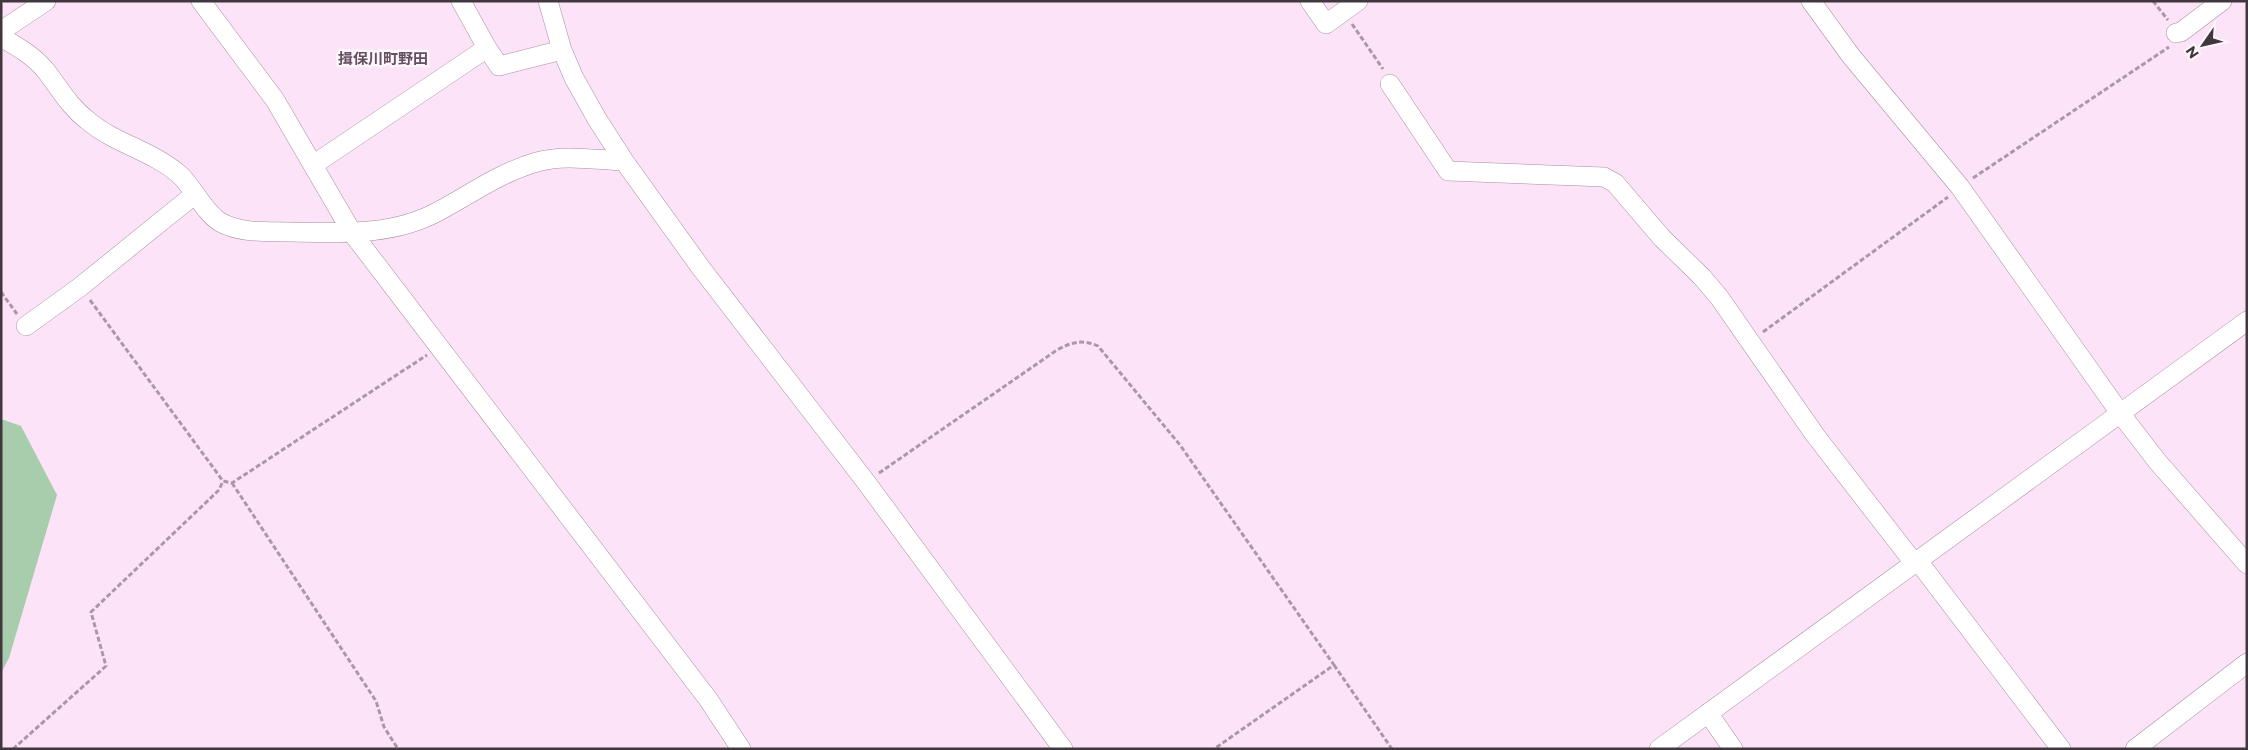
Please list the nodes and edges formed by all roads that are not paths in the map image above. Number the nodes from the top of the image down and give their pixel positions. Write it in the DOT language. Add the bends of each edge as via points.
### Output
graph roads {
  1 [pos="46,1"];
  2 [pos="201,1"];
  3 [pos="461,1"];
  4 [pos="548,1"];
  5 [pos="1310,1"];
  6 [pos="1811,1"];
  7 [pos="2222,1"];
  8 [pos="1351,6"];
  9 [pos="1,31"];
  10 [pos="2176,33"];
  11 [pos="1,37"];
  12 [pos="487,48"];
  13 [pos="562,50"];
  14 [pos="1390,84"];
  15 [pos="624,161"];
  16 [pos="313,164"];
  17 [pos="195,194"];
  18 [pos="353,234"];
  19 [pos="2247,321"];
  20 [pos="26,326"];
  21 [pos="2120,413"];
  22 [pos="1918,562"];
  23 [pos="2247,564"];
  24 [pos="2247,663"];
  25 [pos="1708,713"];
  26 [pos="741,749"];
  27 [pos="1063,749"];
  28 [pos="1658,749"];
  29 [pos="1732,749"];
  30 [pos="2061,749"];
  31 [pos="2135,749"];
  1 -- 9 [label="street"];
  2 -- 16 [label="street" via="275,100"];
  3 -- 12 [label="street"];
  4 -- 13 [label="street"];
  5 -- 8 [label="street" via="1326,24"];
  6 -- 21 [label="street" via="1851,56 1960,188"];
  7 -- 10 [label="street"];
  11 -- 17 [label="street" via="28,52 46,71 70,106 88,121 181,176"];
  12 -- 13 [label="street" via="499,66"];
  12 -- 16 [label="street"];
  13 -- 15 [label="street" via="596,119"];
  14 -- 22 [label="street" via="1448,171 1604,177 1614,183 1662,238 1702,277 1751,341 1820,442 1911,559"];
  15 -- 18 [label="street" via="557,158 538,161 510,171 438,212 382,230"];
  15 -- 27 [label="street"];
  16 -- 18 [label="street"];
  17 -- 18 [label="street" via="219,222 234,228"];
  17 -- 20 [label="street" via="80,287"];
  18 -- 26 [label="street" via="702,691"];
  19 -- 21 [label="street"];
  21 -- 22 [label="street"];
  21 -- 23 [label="street" via="2157,461"];
  22 -- 25 [label="street"];
  22 -- 30 [label="street"];
  24 -- 31 [label="street"];
  25 -- 28 [label="street"];
  25 -- 29 [label="street"];
}
